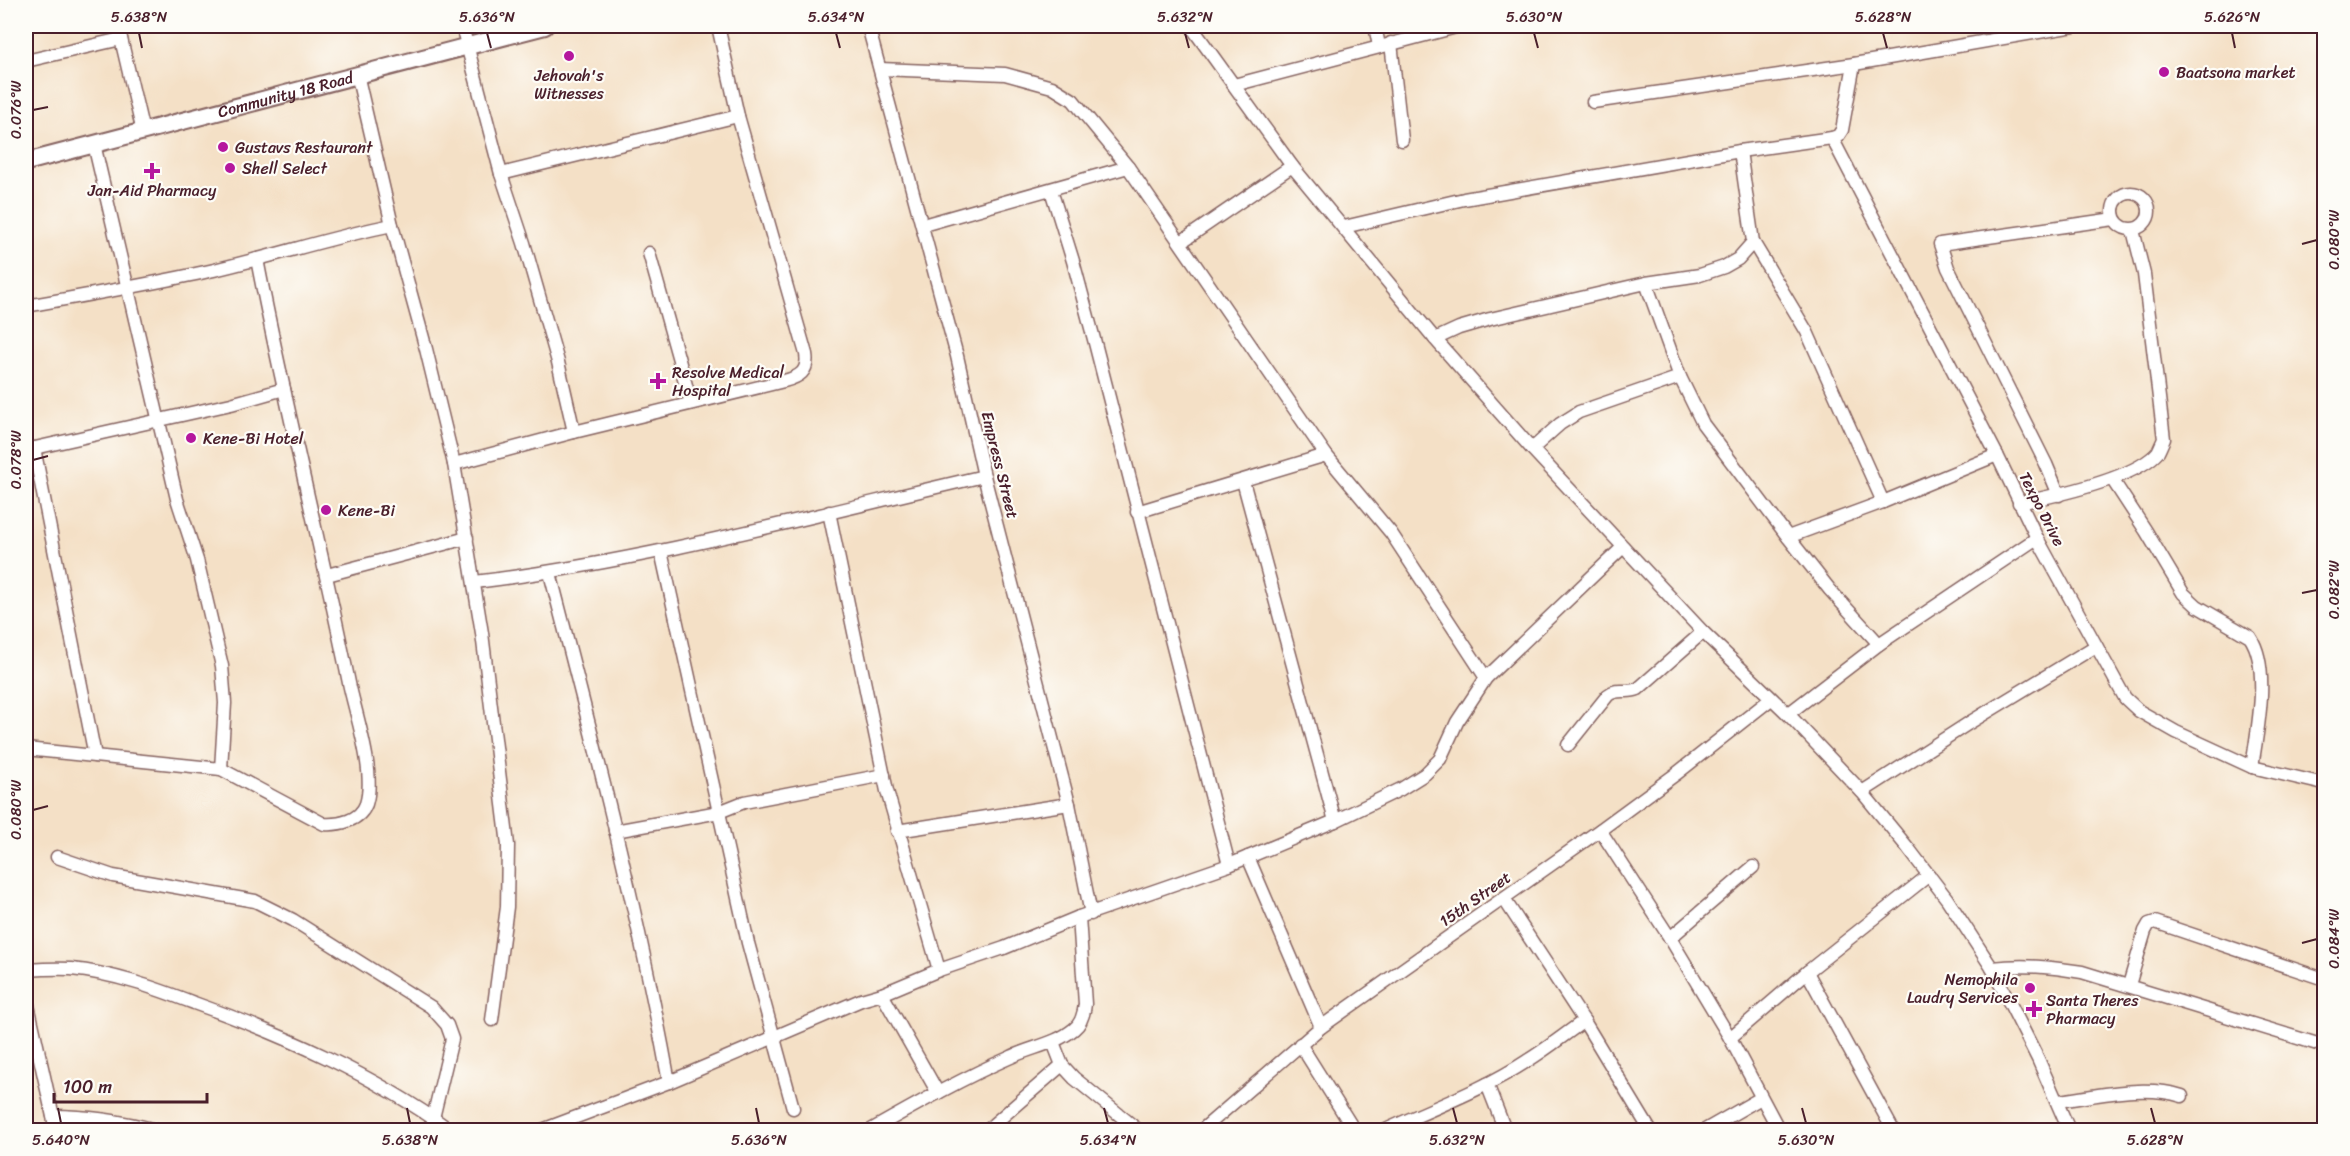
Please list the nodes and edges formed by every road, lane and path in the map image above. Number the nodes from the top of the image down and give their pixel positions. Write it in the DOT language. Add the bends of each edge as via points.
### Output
graph roads {
  1 [pos="118,26"];
  2 [pos="462,26"];
  3 [pos="545,26"];
  4 [pos="718,26"];
  5 [pos="868,26"];
  6 [pos="1191,26"];
  7 [pos="1375,26"];
  8 [pos="1460,26"];
  9 [pos="2074,26"];
  10 [pos="121,39"];
  11 [pos="1385,45"];
  12 [pos="467,46"];
  13 [pos="26,62"];
  14 [pos="1854,64"];
  15 [pos="880,69"];
  16 [pos="357,74"];
  17 [pos="1233,85"];
  18 [pos="1593,102"];
  19 [pos="738,116"];
  20 [pos="143,132"];
  21 [pos="1832,138"];
  22 [pos="1402,140"];
  23 [pos="94,144"];
  24 [pos="1740,151"];
  25 [pos="26,162"];
  26 [pos="1292,165"];
  27 [pos="1128,167"];
  28 [pos="501,174"];
  29 [pos="1051,190"];
  30 [pos="2114,219"];
  31 [pos="392,225"];
  32 [pos="923,225"];
  33 [pos="1344,228"];
  34 [pos="2133,230"];
  35 [pos="1181,242"];
  36 [pos="1753,242"];
  37 [pos="650,253"];
  38 [pos="257,259"];
  39 [pos="1646,283"];
  40 [pos="128,288"];
  41 [pos="26,306"];
  42 [pos="1435,339"];
  43 [pos="1680,377"];
  44 [pos="284,389"];
  45 [pos="691,403"];
  46 [pos="160,421"];
  47 [pos="574,432"];
  48 [pos="30,449"];
  49 [pos="1532,449"];
  50 [pos="1326,455"];
  51 [pos="1997,455"];
  52 [pos="454,464"];
  53 [pos="984,476"];
  54 [pos="2112,478"];
  55 [pos="1243,481"];
  56 [pos="2059,495"];
  57 [pos="1883,502"];
  58 [pos="2019,503"];
  59 [pos="829,512"];
  60 [pos="1137,512"];
  61 [pos="1788,537"];
  62 [pos="467,538"];
  63 [pos="2037,538"];
  64 [pos="1623,547"];
  65 [pos="662,551"];
  66 [pos="549,573"];
  67 [pos="327,575"];
  68 [pos="475,582"];
  69 [pos="1703,632"];
  70 [pos="1879,644"];
  71 [pos="2096,646"];
  72 [pos="1486,678"];
  73 [pos="1771,699"];
  74 [pos="1788,714"];
  75 [pos="1568,745"];
  76 [pos="26,749"];
  77 [pos="95,756"];
  78 [pos="2252,766"];
  79 [pos="221,769"];
  80 [pos="884,775"];
  81 [pos="2325,784"];
  82 [pos="1862,792"];
  83 [pos="1069,804"];
  84 [pos="719,812"];
  85 [pos="1335,821"];
  86 [pos="1600,830"];
  87 [pos="615,831"];
  88 [pos="897,831"];
  89 [pos="57,857"];
  90 [pos="1248,857"];
  91 [pos="1229,865"];
  92 [pos="1753,867"];
  93 [pos="1929,875"];
  94 [pos="1504,899"];
  95 [pos="1085,915"];
  96 [pos="1670,938"];
  97 [pos="1992,968"];
  98 [pos="26,969"];
  99 [pos="939,970"];
  100 [pos="1807,972"];
  101 [pos="2325,979"];
  102 [pos="2129,985"];
  103 [pos="882,994"];
  104 [pos="26,996"];
  105 [pos="492,1020"];
  106 [pos="1584,1021"];
  107 [pos="1321,1027"];
  108 [pos="774,1038"];
  109 [pos="1730,1038"];
  110 [pos="1053,1042"];
  111 [pos="1300,1044"];
  112 [pos="2325,1046"];
  113 [pos="1062,1065"];
  114 [pos="669,1082"];
  115 [pos="1486,1084"];
  116 [pos="938,1092"];
  117 [pos="2182,1096"];
  118 [pos="1761,1098"];
  119 [pos="2058,1101"];
  120 [pos="793,1108"];
  121 [pos="53,1116"];
  122 [pos="433,1118"];
  123 [pos="56,1131"];
  124 [pos="156,1131"];
  125 [pos="450,1131"];
  126 [pos="542,1131"];
  127 [pos="871,1131"];
  128 [pos="987,1131"];
  129 [pos="1138,1131"];
  130 [pos="1202,1131"];
  131 [pos="1354,1131"];
  132 [pos="1386,1131"];
  133 [pos="1505,1131"];
  134 [pos="1650,1131"];
  135 [pos="1706,1131"];
  136 [pos="1779,1131"];
  137 [pos="1893,1131"];
  138 [pos="2069,1131"];
  1 -- 10 [label="street"];
  2 -- 12 [label="street"];
  3 -- 12 [label="main road, Community 18 Road"];
  4 -- 19 [label="street"];
  5 -- 15 [label="street, Empress Street"];
  6 -- 17 [label="street"];
  7 -- 11 [label="street"];
  8 -- 11 [label="street"];
  9 -- 14 [label="street"];
  10 -- 13 [label="street"];
  10 -- 20 [label="street"];
  11 -- 17 [label="street"];
  11 -- 22 [label="street"];
  12 -- 16 [label="main road, Community 18 Road"];
  12 -- 28 [label="street"];
  14 -- 18 [label="street"];
  14 -- 21 [label="street" via="1842,130"];
  15 -- 27 [label="street" via="1005,74 1052,87 1081,108"];
  15 -- 32 [label="street, Empress Street"];
  16 -- 20 [label="main road, Community 18 Road"];
  16 -- 31 [label="street"];
  17 -- 26 [label="street"];
  19 -- 28 [label="street"];
  19 -- 45 [label="street" via="807,363 797,378"];
  20 -- 23 [label="main road, Community 18 Road"];
  21 -- 24 [label="street"];
  21 -- 51 [label="street, Texpo Drive"];
  23 -- 25 [label="main road, Community 18 Road"];
  23 -- 40 [label="street"];
  24 -- 33 [label="street" via="1464,199"];
  24 -- 36 [label="street"];
  26 -- 33 [label="street"];
  26 -- 35 [label="street"];
  27 -- 29 [label="street"];
  27 -- 35 [label="street"];
  28 -- 47 [label="street" via="558,362"];
  29 -- 32 [label="street"];
  29 -- 60 [label="street"];
  30 -- 34 [label="street" via="2120,226"];
  30 -- 34 [label="street" via="2112,209 2116,200 2123,194 2137,194 2147,204 2149,214 2142,226"];
  30 -- 56 [label="street" via="1940,244 1948,268"];
  31 -- 38 [label="street"];
  31 -- 52 [label="street"];
  32 -- 53 [label="street, Empress Street"];
  33 -- 42 [label="street"];
  34 -- 54 [label="street" via="2144,274 2164,439 2147,461"];
  35 -- 50 [label="street"];
  36 -- 39 [label="street" via="1738,259 1724,267 1700,275"];
  36 -- 57 [label="street" via="1808,333"];
  37 -- 45 [label="street"];
  38 -- 40 [label="street"];
  38 -- 44 [label="street"];
  39 -- 42 [label="street" via="1490,319"];
  39 -- 43 [label="street"];
  40 -- 41 [label="street"];
  40 -- 46 [label="street"];
  42 -- 49 [label="street"];
  43 -- 49 [label="street" via="1579,412"];
  43 -- 61 [label="street" via="1703,424"];
  44 -- 46 [label="street"];
  44 -- 67 [label="street"];
  45 -- 47 [label="street"];
  46 -- 48 [label="street"];
  46 -- 79 [label="street" via="222,666 225,703"];
  47 -- 52 [label="street"];
  48 -- 77 [label="street"];
  49 -- 64 [label="street"];
  50 -- 55 [label="street"];
  50 -- 72 [label="street" via="1390,532"];
  51 -- 57 [label="street"];
  51 -- 58 [label="street, Texpo Drive"];
  52 -- 62 [label="street"];
  53 -- 59 [label="street"];
  53 -- 83 [label="street, Empress Street"];
  54 -- 56 [label="street"];
  54 -- 78 [label="street" via="2183,593 2197,606 2250,637 2256,645 2259,720"];
  55 -- 60 [label="street"];
  55 -- 85 [label="street"];
  56 -- 58 [label="street"];
  57 -- 61 [label="street"];
  58 -- 63 [label="street, Texpo Drive"];
  59 -- 65 [label="street"];
  59 -- 80 [label="street"];
  60 -- 91 [label="street"];
  61 -- 70 [label="street"];
  62 -- 67 [label="street"];
  62 -- 68 [label="street"];
  63 -- 70 [label="street"];
  63 -- 71 [label="street, Texpo Drive"];
  64 -- 69 [label="street"];
  64 -- 72 [label="street"];
  65 -- 66 [label="street"];
  65 -- 84 [label="street"];
  66 -- 68 [label="street"];
  66 -- 87 [label="street"];
  67 -- 79 [label="street" via="368,767 362,812 337,825 324,824"];
  68 -- 105 [label="street" via="508,845 507,907"];
  69 -- 73 [label="street"];
  69 -- 75 [label="street" via="1638,689 1608,695"];
  70 -- 74 [label="street"];
  71 -- 78 [label="street, Texpo Drive" via="2125,698 2139,711"];
  71 -- 82 [label="street"];
  72 -- 85 [label="street" via="1457,722 1440,759 1425,774"];
  73 -- 74 [label="street"];
  73 -- 86 [label="street, 15th Street"];
  74 -- 82 [label="street"];
  76 -- 77 [label="street"];
  77 -- 79 [label="street"];
  78 -- 81 [label="street, Texpo Drive"];
  80 -- 84 [label="street" via="744,802"];
  80 -- 88 [label="street"];
  82 -- 93 [label="street"];
  83 -- 88 [label="street"];
  83 -- 95 [label="street, Empress Street"];
  84 -- 87 [label="street"];
  84 -- 108 [label="street"];
  85 -- 90 [label="street"];
  86 -- 94 [label="street, 15th Street"];
  86 -- 96 [label="street"];
  87 -- 114 [label="street"];
  88 -- 99 [label="street"];
  89 -- 122 [label="street" via="113,876 255,901 293,920 431,1007 447,1025 452,1039"];
  90 -- 91 [label="street"];
  90 -- 107 [label="street"];
  91 -- 95 [label="street"];
  92 -- 96 [label="street"];
  93 -- 97 [label="street"];
  93 -- 100 [label="street"];
  94 -- 106 [label="street"];
  94 -- 107 [label="street, 15th Street"];
  95 -- 99 [label="street"];
  95 -- 110 [label="street, Empress Street" via="1083,1016 1077,1028"];
  96 -- 109 [label="street"];
  97 -- 102 [label="street" via="2019,964 2050,966"];
  97 -- 119 [label="street"];
  98 -- 122 [label="street" via="98,973 157,989 340,1063"];
  99 -- 103 [label="street"];
  100 -- 109 [label="street"];
  100 -- 137 [label="street"];
  101 -- 102 [label="street" via="2155,922 2145,931"];
  102 -- 112 [label="street"];
  103 -- 108 [label="street"];
  103 -- 116 [label="street"];
  104 -- 121 [label="street"];
  106 -- 115 [label="street" via="1527,1062"];
  106 -- 134 [label="street"];
  107 -- 111 [label="street, 15th Street"];
  108 -- 114 [label="street"];
  108 -- 120 [label="street"];
  109 -- 118 [label="street"];
  110 -- 113 [label="street"];
  110 -- 116 [label="street, Empress Street" via="1013,1056"];
  111 -- 130 [label="street, 15th Street"];
  111 -- 131 [label="street"];
  113 -- 128 [label="street"];
  113 -- 129 [label="street"];
  114 -- 126 [label="street"];
  115 -- 132 [label="street"];
  115 -- 133 [label="street"];
  116 -- 127 [label="street, Empress Street"];
  117 -- 119 [label="street" via="2137,1091"];
  118 -- 135 [label="street"];
  118 -- 136 [label="street"];
  119 -- 138 [label="street"];
  121 -- 123 [label="street"];
  121 -- 124 [label="street" via="109,1119"];
  122 -- 125 [label="street"];
}
